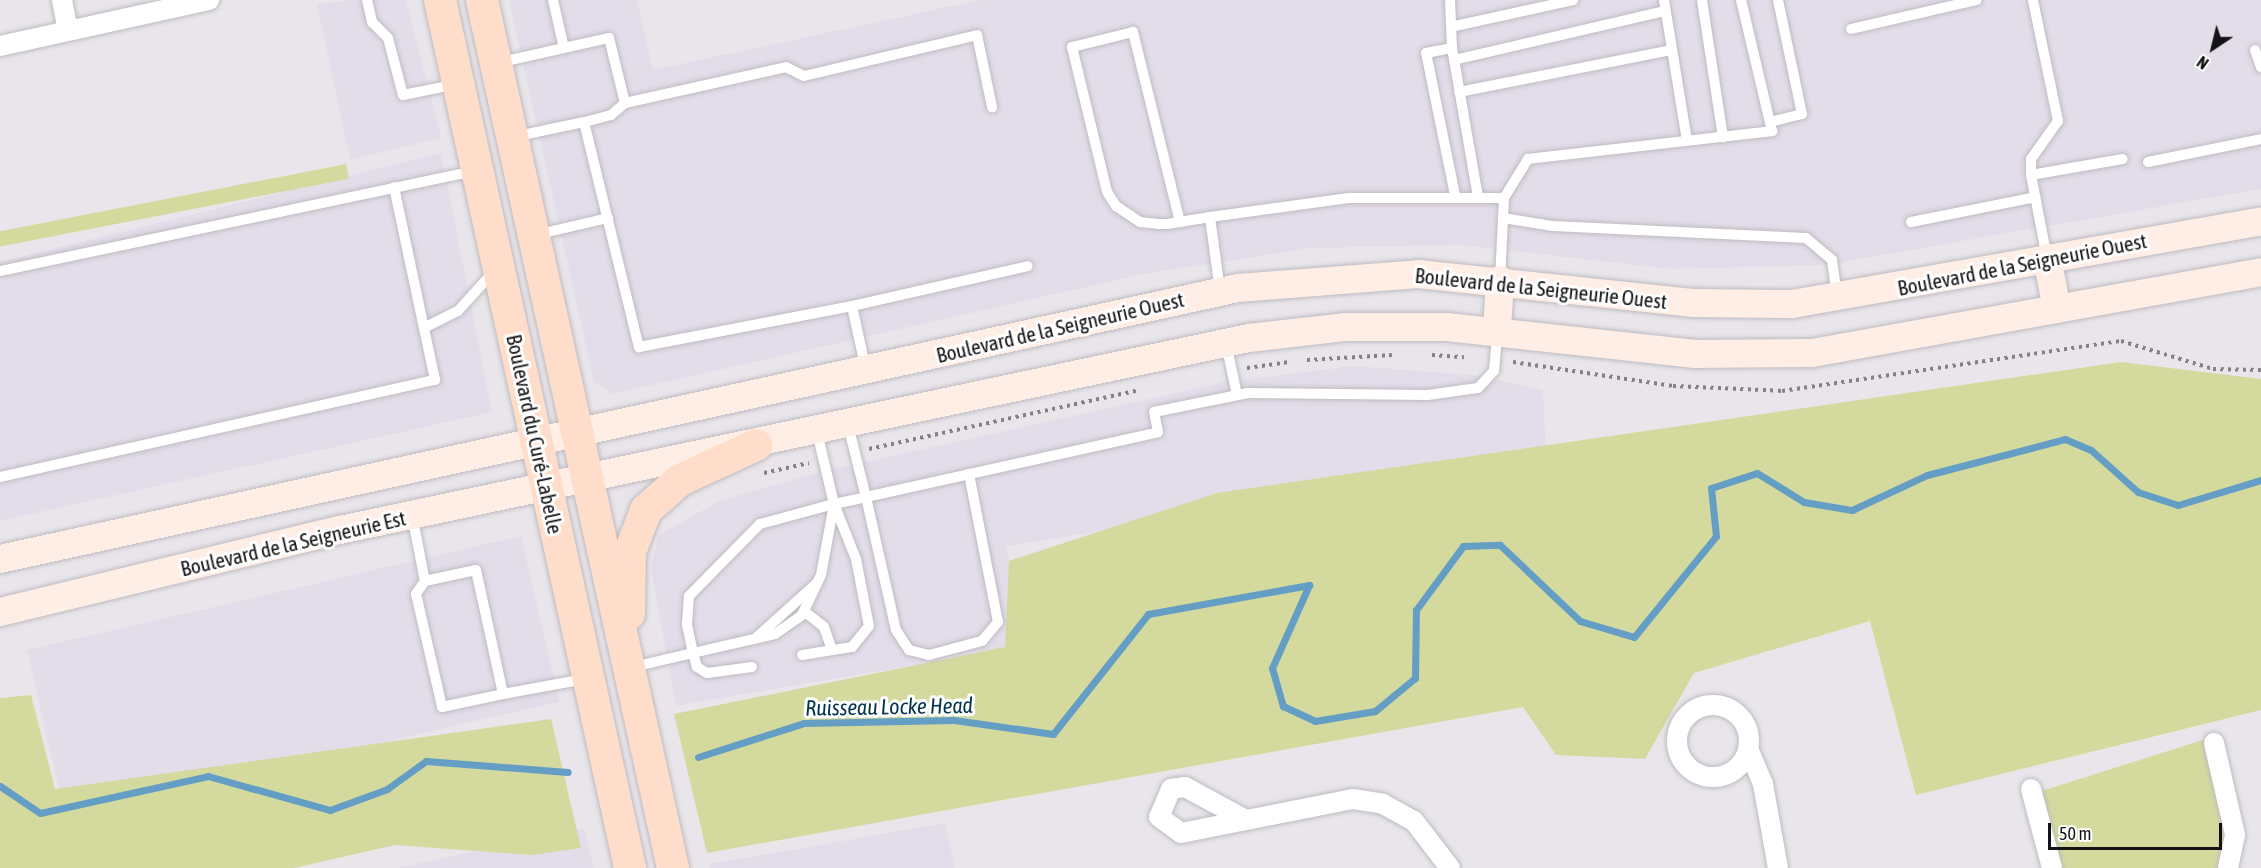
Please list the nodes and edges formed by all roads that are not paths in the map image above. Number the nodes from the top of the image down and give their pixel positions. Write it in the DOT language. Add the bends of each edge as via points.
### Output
graph roads {
  1 [pos="62,0"];
  2 [pos="210,0"];
  3 [pos="367,0"];
  4 [pos="440,0"];
  5 [pos="483,0"];
  6 [pos="553,0"];
  7 [pos="1450,0"];
  8 [pos="1573,0"];
  9 [pos="1702,0"];
  10 [pos="1741,0"];
  11 [pos="1779,0"];
  12 [pos="1977,0"];
  13 [pos="2033,0"];
  14 [pos="1664,6"];
  15 [pos="1455,26"];
  16 [pos="1851,29"];
  17 [pos="68,30"];
  18 [pos="0,46"];
  19 [pos="564,48"];
  20 [pos="1452,48"];
  21 [pos="1671,50"];
  22 [pos="2255,50"];
  23 [pos="1454,60"];
  24 [pos="496,63"];
  25 [pos="2261,67"];
  26 [pos="458,84"];
  27 [pos="1459,92"];
  28 [pos="625,103"];
  29 [pos="992,107"];
  30 [pos="584,122"];
  31 [pos="1770,122"];
  32 [pos="1723,136"];
  33 [pos="513,137"];
  34 [pos="2261,139"];
  35 [pos="1687,140"];
  36 [pos="2123,159"];
  37 [pos="2148,162"];
  38 [pos="478,171"];
  39 [pos="2031,175"];
  40 [pos="394,187"];
  41 [pos="1455,195"];
  42 [pos="1478,197"];
  43 [pos="2036,197"];
  44 [pos="1504,198"];
  45 [pos="608,218"];
  46 [pos="1210,218"];
  47 [pos="1503,218"];
  48 [pos="2261,221"];
  49 [pos="1180,222"];
  50 [pos="1911,222"];
  51 [pos="534,235"];
  52 [pos="2047,258"];
  53 [pos="499,266"];
  54 [pos="1028,266"];
  55 [pos="0,271"];
  56 [pos="2261,272"];
  57 [pos="1500,280"];
  58 [pos="1220,292"];
  59 [pos="1838,298"];
  60 [pos="852,306"];
  61 [pos="2057,309"];
  62 [pos="424,328"];
  63 [pos="1497,330"];
  64 [pos="1226,342"];
  65 [pos="866,370"];
  66 [pos="1237,395"];
  67 [pos="848,426"];
  68 [pos="817,432"];
  69 [pos="577,433"];
  70 [pos="537,440"];
  71 [pos="756,445"];
  72 [pos="969,474"];
  73 [pos="0,477"];
  74 [pos="586,477"];
  75 [pos="547,485"];
  76 [pos="866,497"];
  77 [pos="834,504"];
  78 [pos="411,514"];
  79 [pos="0,559"];
  80 [pos="819,580"];
  81 [pos="425,581"];
  82 [pos="0,612"];
  83 [pos="805,612"];
  84 [pos="755,639"];
  85 [pos="832,650"];
  86 [pos="693,653"];
  87 [pos="802,656"];
  88 [pos="752,667"];
  89 [pos="628,668"];
  90 [pos="589,678"];
  91 [pos="503,694"];
  92 [pos="2214,743"];
  93 [pos="1749,751"];
  94 [pos="2031,789"];
  95 [pos="1244,819"];
  96 [pos="630,868"];
  97 [pos="673,868"];
  98 [pos="1450,868"];
  99 [pos="1778,868"];
  100 [pos="2052,868"];
  101 [pos="2228,868"];
  1 -- 17 [label="street"];
  2 -- 17 [label="street"];
  3 -- 26 [label="lane" via="372,22 388,38 403,95"];
  4 -- 26 [label="main road, Boulevard du Curé-Labelle"];
  5 -- 24 [label="main road, Boulevard du Curé-Labelle"];
  6 -- 19 [label="lane"];
  7 -- 15 [label="lane"];
  8 -- 15 [label="lane"];
  9 -- 32 [label="lane"];
  10 -- 31 [label="lane"];
  11 -- 31 [label="lane" via="1802,114"];
  12 -- 16 [label="lane"];
  13 -- 39 [label="lane" via="2058,121 2031,159"];
  14 -- 21 [label="lane"];
  14 -- 23 [label="lane"];
  15 -- 20 [label="lane"];
  17 -- 18 [label="street"];
  19 -- 24 [label="lane"];
  19 -- 28 [label="lane" via="609,38"];
  20 -- 23 [label="lane"];
  20 -- 41 [label="lane" via="1426,53"];
  21 -- 27 [label="lane"];
  21 -- 35 [label="lane"];
  22 -- 25 [label="lane"];
  23 -- 27 [label="lane"];
  24 -- 33 [label="main road, Boulevard du Curé-Labelle"];
  26 -- 38 [label="main road, Boulevard du Curé-Labelle"];
  27 -- 42 [label="lane"];
  28 -- 29 [label="lane" via="786,67 804,76 977,35"];
  28 -- 30 [label="lane" via="611,115"];
  30 -- 33 [label="lane"];
  30 -- 45 [label="lane"];
  31 -- 32 [label="lane" via="1772,131"];
  32 -- 35 [label="lane"];
  33 -- 51 [label="main road, Boulevard du Curé-Labelle"];
  34 -- 37 [label="lane"];
  35 -- 44 [label="lane" via="1528,159"];
  36 -- 39 [label="lane"];
  38 -- 40 [label="lane"];
  38 -- 53 [label="main road, Boulevard du Curé-Labelle"];
  39 -- 43 [label="lane"];
  40 -- 55 [label="lane"];
  40 -- 62 [label="lane"];
  41 -- 42 [label="lane"];
  41 -- 46 [label="lane" via="1316,200"];
  42 -- 44 [label="lane"];
  43 -- 50 [label="lane"];
  43 -- 52 [label="lane"];
  44 -- 47 [label="lane"];
  45 -- 51 [label="lane"];
  45 -- 60 [label="lane" via="639,347"];
  46 -- 49 [label="lane"];
  46 -- 58 [label="lane"];
  47 -- 57 [label="lane"];
  47 -- 59 [label="lane" via="1553,226 1806,238 1832,260"];
  48 -- 52 [label="main road, Boulevard de la Seigneurie Ouest"];
  49 -- 49 [label="lane" via="1133,32 1072,46 1110,199 1140,222"];
  51 -- 69 [label="main road, Boulevard du Curé-Labelle"];
  52 -- 59 [label="main road, Boulevard de la Seigneurie Ouest"];
  52 -- 61 [label="main road"];
  53 -- 62 [label="lane" via="458,311"];
  53 -- 70 [label="main road, Boulevard du Curé-Labelle"];
  54 -- 60 [label="lane"];
  56 -- 61 [label="main road"];
  57 -- 58 [label="main road, Boulevard de la Seigneurie Ouest" via="1369,274"];
  57 -- 59 [label="main road, Boulevard de la Seigneurie Ouest" via="1713,304"];
  57 -- 63 [label="main road"];
  58 -- 65 [label="main road, Boulevard de la Seigneurie Ouest"];
  60 -- 65 [label="lane"];
  61 -- 63 [label="main road" via="1870,345 1782,355 1694,354"];
  62 -- 73 [label="lane" via="435,380"];
  63 -- 64 [label="main road" via="1346,327"];
  63 -- 66 [label="lane" via="1494,371 1478,388 1428,395"];
  64 -- 66 [label="lane"];
  64 -- 67 [label="main road"];
  65 -- 69 [label="main road, Boulevard de la Seigneurie Ouest"];
  66 -- 72 [label="lane" via="1154,412 1158,432"];
  67 -- 68 [label="main road"];
  67 -- 76 [label="lane"];
  68 -- 71 [label="main road"];
  68 -- 77 [label="lane"];
  69 -- 70 [label="main road"];
  69 -- 74 [label="main road, Boulevard du Curé-Labelle"];
  70 -- 75 [label="main road, Boulevard du Curé-Labelle"];
  70 -- 79 [label="main road"];
  71 -- 74 [label="main road"];
  71 -- 89 [label="main road" via="666,489 639,522 630,552"];
  72 -- 76 [label="lane"];
  72 -- 76 [label="lane" via="999,613 995,629 975,644 922,655 909,650 896,630"];
  74 -- 75 [label="main road, Boulevard de la Seigneurie Est"];
  74 -- 89 [label="main road, Boulevard du Curé-Labelle"];
  75 -- 78 [label="main road, Boulevard de la Seigneurie Est"];
  75 -- 90 [label="main road, Boulevard du Curé-Labelle"];
  76 -- 77 [label="lane"];
  77 -- 80 [label="lane"];
  77 -- 85 [label="lane" via="856,559 868,626 860,642"];
  77 -- 86 [label="lane" via="767,520 702,579 687,604"];
  78 -- 81 [label="lane"];
  78 -- 82 [label="main road, Boulevard de la Seigneurie Est"];
  80 -- 83 [label="lane"];
  80 -- 84 [label="lane"];
  81 -- 91 [label="lane" via="476,570"];
  81 -- 91 [label="lane" via="416,594 442,707"];
  83 -- 84 [label="lane" via="782,631"];
  83 -- 85 [label="lane" via="824,627"];
  84 -- 86 [label="lane"];
  85 -- 87 [label="lane"];
  86 -- 88 [label="lane" via="697,667 707,673"];
  86 -- 89 [label="lane"];
  89 -- 97 [label="main road, Boulevard du Curé-Labelle"];
  90 -- 91 [label="lane"];
  90 -- 96 [label="main road, Boulevard du Curé-Labelle"];
  92 -- 101 [label="street" via="2235,836"];
  93 -- 99 [label="street" via="1763,784"];
  94 -- 100 [label="street"];
  95 -- 98 [label="street" via="1353,799 1383,804 1414,821"];
}
